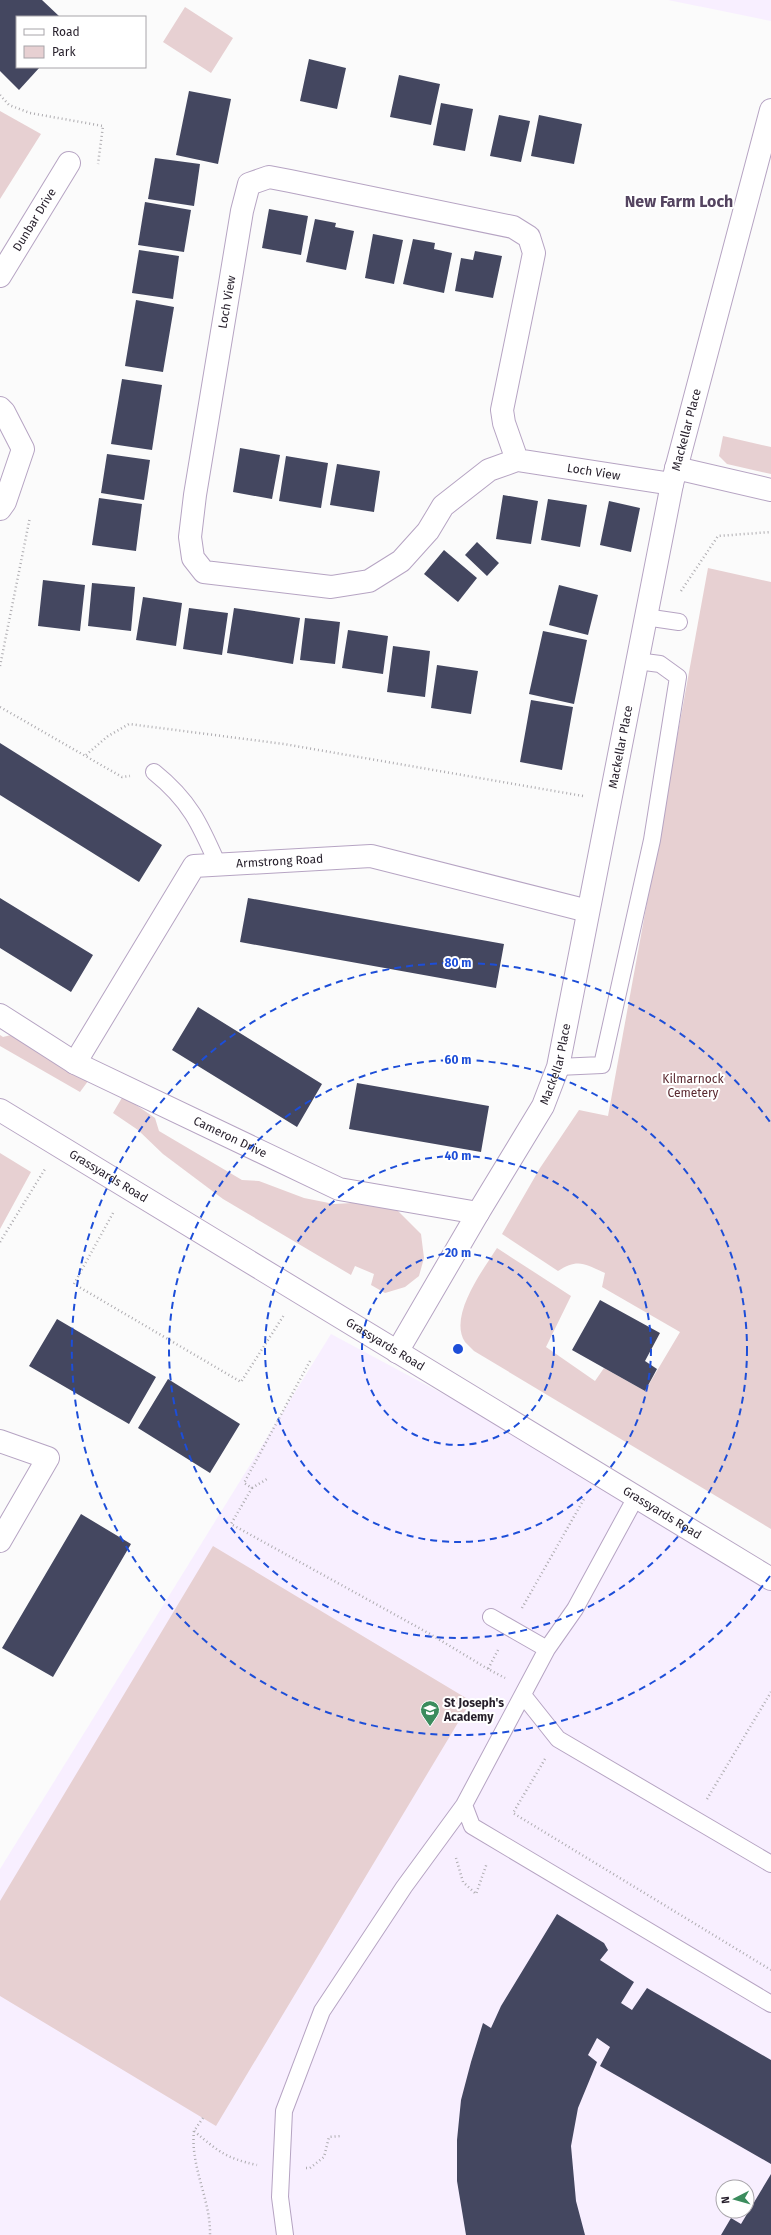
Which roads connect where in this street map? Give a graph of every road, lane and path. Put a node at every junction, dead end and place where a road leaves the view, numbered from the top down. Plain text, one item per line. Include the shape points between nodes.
1 (0, 95) edge
2 (771, 110) edge
3 (69, 163) joint
4 (0, 276) edge
5 (0, 408) edge
6 (517, 460) junction
7 (674, 476) junction
8 (771, 490) edge
9 (0, 509) edge
10 (31, 511) dead end
11 (771, 532) edge
12 (663, 620) junction
13 (637, 661) junction
14 (0, 666) edge
15 (0, 707) edge
16 (86, 755) junction
17 (154, 772) joint
18 (609, 802) junction
19 (218, 865) junction
20 (588, 911) junction
21 (0, 1015) edge
22 (75, 1063) junction
23 (558, 1067) junction
24 (0, 1110) edge
25 (59, 1146) junction
26 (127, 1188) junction
27 (478, 1213) junction
28 (0, 1242) edge
29 (299, 1292) junction
30 (397, 1352) junction
31 (310, 1361) dead end
32 (0, 1441) edge
33 (598, 1474) junction
34 (267, 1479) dead end
35 (252, 1488) junction
36 (636, 1497) junction
37 (0, 1541) edge
38 (771, 1579) edge
39 (491, 1617) dead end
40 (511, 1628) junction
41 (547, 1649) junction
42 (488, 1669) junction
43 (525, 1692) junction
44 (771, 1692) edge
45 (558, 1739) junction
46 (707, 1799) dead end
47 (464, 1805) junction
48 (771, 1864) edge
49 (771, 1970) edge
50 (771, 2004) edge
51 (203, 2118) dead end
52 (194, 2131) junction
53 (341, 2136) dead end
54 (281, 2167) junction
55 (210, 2235) edge
56 (286, 2235) edge

1 - 3 path via 9,105 30,113 103,126 98,165
2 - 7 street, Mackellar Place
3 - 4 street, Dunbar Drive
5 - 9 street via 23,449 5,502
6 - 6 street, Loch View via 489,470 443,506 428,531 401,561 369,581 331,586 204,572 193,558 190,537 194,495 242,211 249,184 269,177 513,227 529,236 534,253 502,410 504,424
6 - 7 street, Loch View
7 - 8 street, Loch View
7 - 12 street, Mackellar Place
10 - 14 path
11 - 12 path via 718,536
12 - 13 street, Mackellar Place
13 - 18 street, Mackellar Place
13 - 23 lane via 660,664 678,677 652,840 602,1065
15 - 16 path
16 - 17 path via 122,777
16 - 18 path via 108,736 130,724 284,744
17 - 19 lane via 172,786 197,819
18 - 20 street, Mackellar Place
19 - 20 street, Armstrong Road via 371,856
19 - 22 street, Armstrong Road via 194,866
20 - 23 street, Mackellar Place
21 - 22 street, Cameron Drive
22 - 27 street, Cameron Drive via 339,1189
23 - 27 street, Mackellar Place via 544,1106
24 - 25 street, Grassyards Road
25 - 26 street, Grassyards Road
25 - 28 path
26 - 29 street, Grassyards Road
26 - 29 path via 74,1284 241,1382
27 - 30 street, Mackellar Place
29 - 30 street, Grassyards Road
30 - 33 street, Grassyards Road
31 - 35 path via 244,1483
32 - 37 street via 48,1458
33 - 36 street, Grassyards Road
33 - 40 path
34 - 35 path
35 - 42 path via 231,1524
36 - 38 street, Grassyards Road
36 - 41 lane via 575,1609
39 - 40 lane
40 - 41 lane
40 - 42 path
41 - 43 lane
42 - 43 path
43 - 45 lane
43 - 47 lane
44 - 46 path
45 - 48 lane
45 - 49 path via 513,1813
47 - 50 lane via 472,1826
47 - 54 lane via 404,1887 322,2011 284,2111
51 - 52 path
52 - 54 path via 233,2160
52 - 55 path via 192,2147 210,2221
53 - 54 path via 329,2138 324,2157 310,2168
54 - 56 lane via 280,2197

